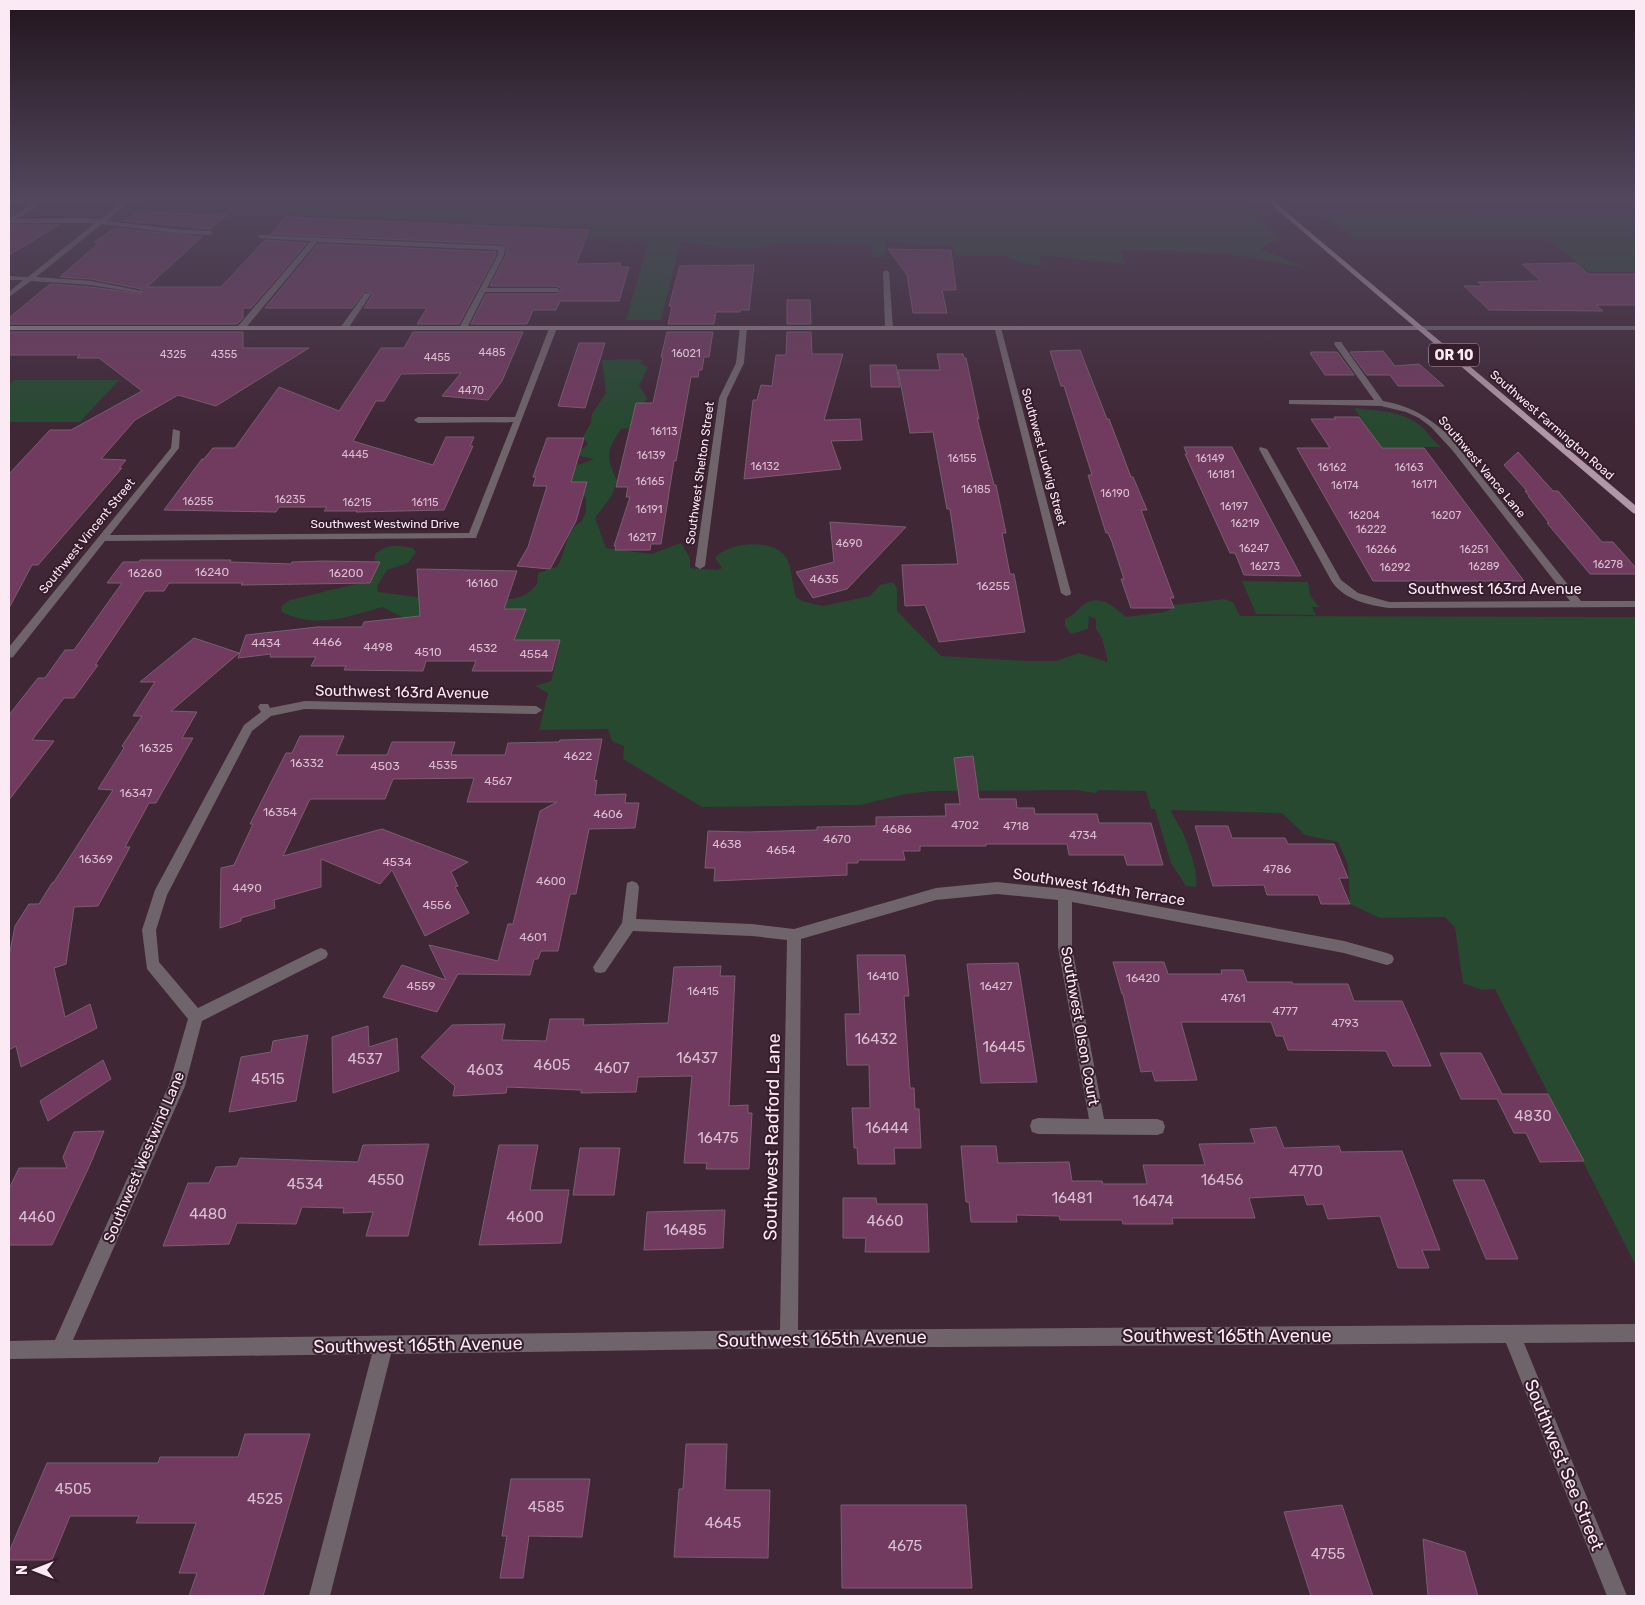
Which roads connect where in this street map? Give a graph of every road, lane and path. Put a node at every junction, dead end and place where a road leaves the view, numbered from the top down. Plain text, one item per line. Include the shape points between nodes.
1 (34, 276) edge
2 (285, 276) edge
3 (490, 276) edge
4 (886, 276) edge
5 (1358, 276) edge
6 (9, 278) edge
7 (31, 278) junction
8 (482, 290) junction
9 (557, 290) dead end
10 (139, 292) dead end
11 (368, 294) dead end
12 (9, 295) edge
13 (9, 328) edge
14 (241, 328) junction
15 (344, 328) junction
16 (463, 328) junction
17 (553, 328) junction
18 (744, 328) junction
19 (889, 328) junction
20 (997, 328) junction
21 (1420, 328) junction
22 (1636, 328) edge
23 (1338, 344) dead end
24 (1292, 402) dead end
25 (1380, 403) junction
26 (518, 419) junction
27 (418, 420) dead end
28 (176, 431) dead end
29 (1263, 449) dead end
30 (1636, 511) edge
31 (103, 538) junction
32 (700, 566) dead end
33 (1066, 593) dead end
34 (1577, 603) junction
35 (1636, 604) edge
36 (9, 654) edge
37 (536, 710) dead end
38 (632, 887) dead end
39 (1065, 895) junction
40 (629, 925) junction
41 (794, 935) junction
42 (321, 954) dead end
43 (1387, 959) dead end
44 (600, 967) dead end
45 (196, 1017) junction
46 (1038, 1126) dead end
47 (1098, 1127) junction
48 (1157, 1127) dead end
49 (1511, 1333) junction
50 (1636, 1333) edge
51 (789, 1339) junction
52 (384, 1346) junction
53 (60, 1349) junction
54 (9, 1350) edge
55 (319, 1596) edge
56 (1617, 1596) edge

1 - 7 street
2 - 14 street
3 - 8 street
4 - 19 street
5 - 21 main road, Southwest Farmington Road / OR 10
6 - 7 street
7 - 10 street
7 - 12 street
8 - 9 street
8 - 16 street
11 - 15 street
13 - 14 street
14 - 15 street
15 - 16 street
16 - 17 street
17 - 18 street
17 - 26 street, Southwest Westwind Drive
18 - 19 street
18 - 32 street, Southwest Shelton Street via 740,363 723,398
19 - 20 street
20 - 21 street
20 - 33 street, Southwest Ludwig Street
21 - 22 street
21 - 30 main road, Southwest Farmington Road / OR 10
23 - 25 street
24 - 25 street, Southwest Vance Lane
25 - 34 street, Southwest Vance Lane via 1410,410 1437,428
26 - 27 street
26 - 31 street, Southwest Westwind Drive via 473,536
28 - 31 street, Southwest Vincent Street via 175,448
29 - 34 street, Southwest 163rd Avenue via 1337,582 1356,596 1389,604
31 - 36 street, Southwest Vincent Street
34 - 35 street, Southwest 163rd Avenue
37 - 45 street, Southwest 163rd Avenue via 305,705 266,710 248,728 160,894 149,930 152,964
38 - 40 street
39 - 41 street, Southwest 164th Terrace via 997,888 936,894
39 - 43 street, Southwest 164th Terrace via 1344,947
39 - 47 street, Southwest Olson Court via 1065,947
40 - 41 street, Southwest 164th Terrace
40 - 44 street
41 - 51 street, Southwest Radford Lane
42 - 45 street
45 - 53 street, Southwest Westwind Lane via 177,1086
46 - 47 street, Southwest Olson Court
47 - 48 street, Southwest Olson Court
49 - 50 street, Southwest 165th Avenue
49 - 51 street, Southwest 165th Avenue
49 - 56 street, Southwest See Street
51 - 52 street, Southwest 165th Avenue
52 - 53 street, Southwest 165th Avenue
52 - 55 street
53 - 54 street, Southwest 165th Avenue

